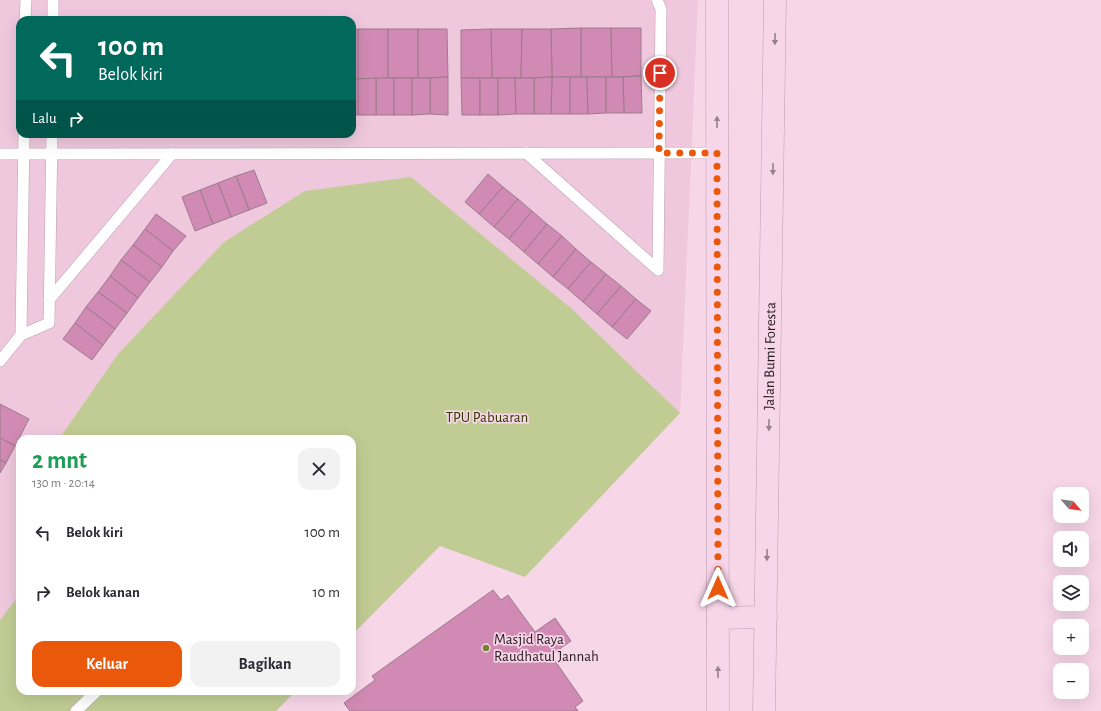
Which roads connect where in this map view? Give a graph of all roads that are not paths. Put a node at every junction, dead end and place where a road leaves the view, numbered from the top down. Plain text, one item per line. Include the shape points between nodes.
1 (26, 0) edge
2 (53, 0) edge
3 (657, 0) edge
4 (717, 0) edge
5 (775, 0) edge
6 (25, 16) edge
7 (53, 16) edge
8 (24, 138) edge
9 (52, 138) edge
10 (526, 153) junction
11 (659, 153) junction
12 (717, 153) junction
13 (0, 154) edge
14 (24, 154) junction
15 (51, 154) junction
16 (172, 154) junction
17 (49, 300) junction
18 (21, 335) junction
19 (0, 361) edge
20 (766, 617) junction
21 (718, 618) junction
22 (93, 695) edge
23 (76, 711) edge
24 (718, 711) edge
25 (764, 711) edge

1 - 6 lane
2 - 7 lane
3 - 11 lane via 661,9
12 -> 4 main road
5 -> 20 main road, Jalan Bumi Foresta
8 - 14 lane
9 - 15 lane
10 - 11 lane
10 - 11 lane via 658,270
10 - 16 lane
11 - 12 lane
12 - 21 main road
13 - 14 lane
14 - 15 lane
14 - 18 lane
15 - 16 lane
15 - 17 lane
16 - 17 lane
17 - 18 lane via 49,323
18 - 19 lane
20 - 21 main road
20 - 25 main road, Jalan Bumi Foresta
24 -> 21 main road
22 - 23 lane

